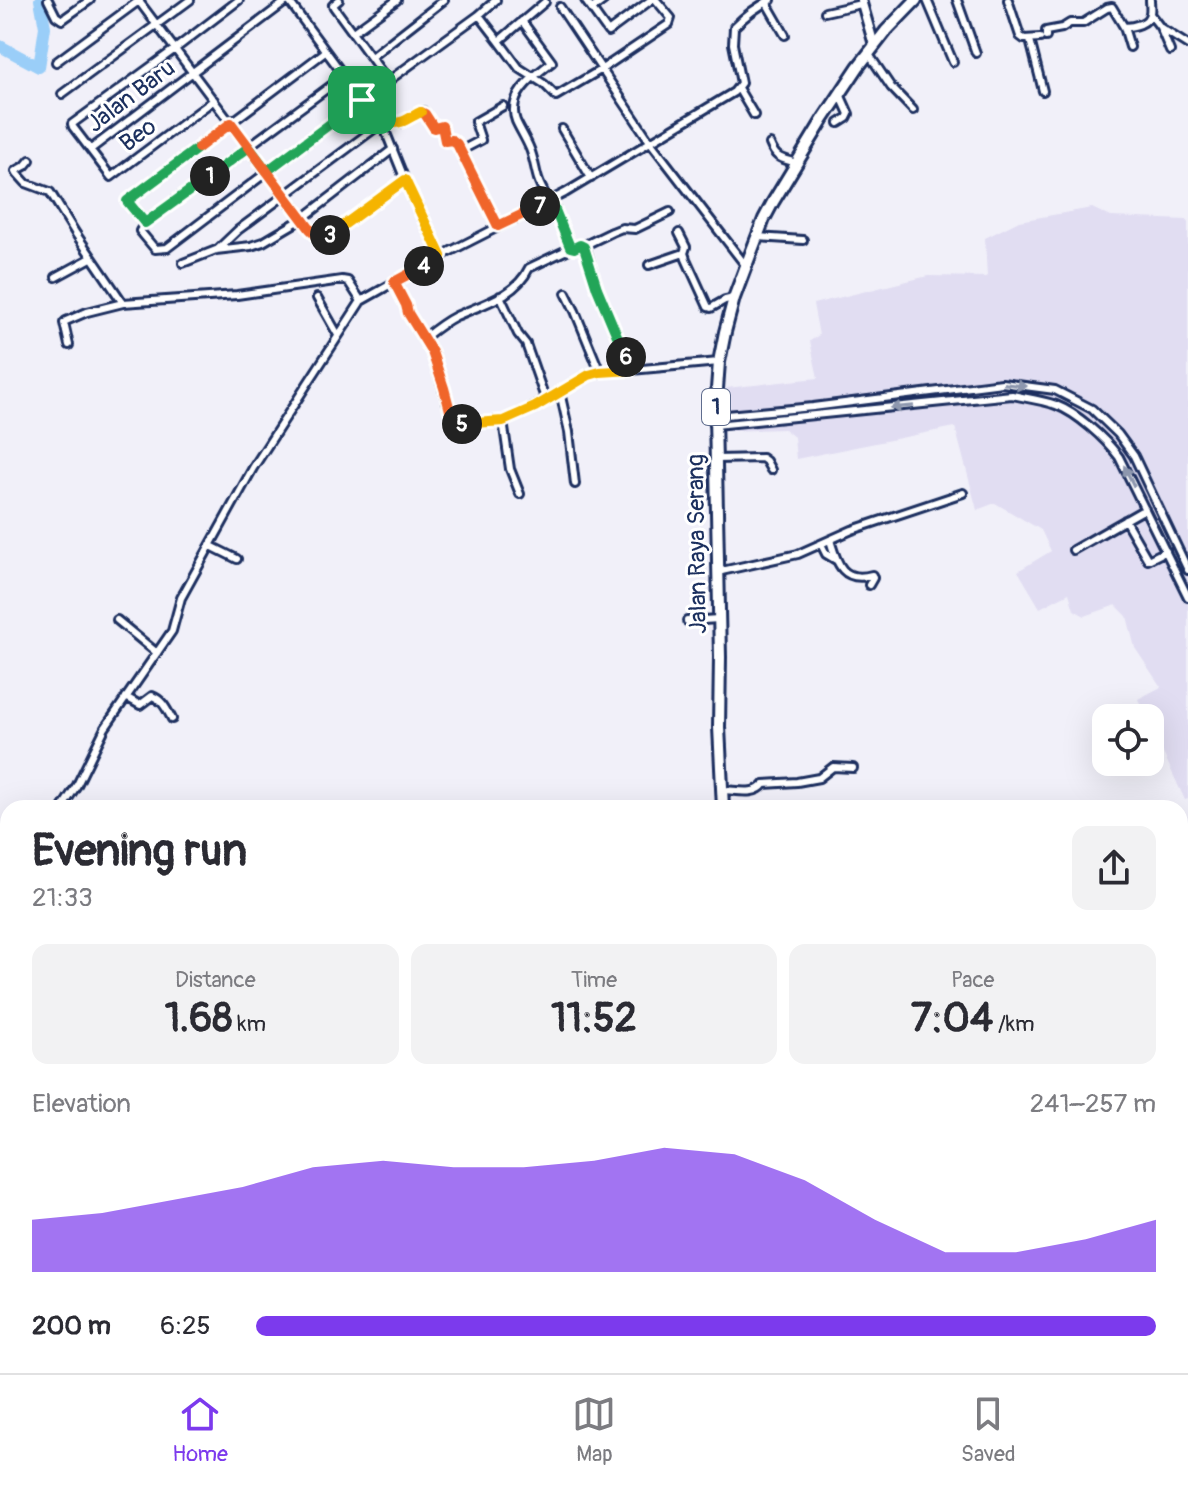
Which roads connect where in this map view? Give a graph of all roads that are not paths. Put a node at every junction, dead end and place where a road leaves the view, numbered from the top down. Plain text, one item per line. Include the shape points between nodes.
1 (48, 0) edge
2 (90, 0) edge
3 (139, 0) edge
4 (190, 0) edge
5 (239, 0) edge
6 (288, 0) edge
7 (339, 0) edge
8 (397, 0) edge
9 (444, 0) edge
10 (496, 0) edge
11 (585, 0) edge
12 (604, 0) edge
13 (654, 0) edge
14 (916, 0) edge
15 (927, 0) edge
16 (957, 0) edge
17 (1008, 0) edge
18 (1150, 0) edge
19 (546, 1) edge
20 (768, 1) edge
21 (861, 2) edge
22 (561, 3) edge
23 (1108, 4) edge
24 (592, 9) junction
25 (825, 12) dead end
26 (1150, 14) junction
27 (479, 15) junction
28 (522, 21) junction
29 (157, 26) junction
30 (1124, 27) junction
31 (1160, 27) junction
32 (353, 32) junction
33 (785, 35) dead end
34 (1030, 40) junction
35 (499, 41) junction
36 (1188, 45) edge
37 (1130, 47) dead end
38 (175, 49) junction
39 (871, 49) junction
40 (1170, 51) dead end
41 (325, 52) junction
42 (976, 53) dead end
43 (371, 57) junction
44 (56, 62) dead end
45 (953, 62) dead end
46 (602, 69) junction
47 (193, 72) junction
48 (344, 76) junction
49 (533, 76) junction
50 (388, 81) junction
51 (738, 88) junction
52 (1043, 91) dead end
53 (62, 94) dead end
54 (840, 94) junction
55 (365, 97) junction
56 (214, 100) junction
57 (503, 106) dead end
58 (913, 110) dead end
59 (754, 115) dead end
60 (231, 123) junction
61 (382, 123) junction
62 (839, 123) dead end
63 (562, 129) dead end
64 (651, 143) junction
65 (770, 144) dead end
66 (249, 147) junction
67 (91, 149) junction
68 (393, 149) junction
69 (460, 151) junction
70 (30, 160) dead end
71 (796, 163) junction
72 (267, 171) junction
73 (591, 178) junction
74 (405, 180) junction
75 (285, 195) junction
76 (550, 200) junction
77 (670, 212) dead end
78 (302, 219) junction
79 (145, 223) junction
80 (498, 226) junction
81 (679, 233) dead end
82 (257, 234) dead end
83 (757, 237) junction
84 (803, 240) dead end
85 (263, 242) junction
86 (583, 246) junction
87 (571, 248) junction
88 (216, 250) junction
89 (684, 253) junction
90 (441, 256) junction
91 (91, 258) junction
92 (183, 263) dead end
93 (649, 265) dead end
94 (746, 266) junction
95 (56, 277) dead end
96 (394, 282) junction
97 (566, 293) dead end
98 (500, 296) junction
99 (317, 298) dead end
100 (734, 298) junction
101 (361, 301) junction
102 (123, 303) junction
103 (338, 335) junction
104 (424, 338) junction
105 (69, 345) dead end
106 (719, 362) junction
107 (631, 370) junction
108 (600, 372) junction
109 (975, 387) junction
110 (560, 392) junction
111 (975, 399) junction
112 (546, 401) junction
113 (715, 420) junction
114 (503, 421) junction
115 (716, 459) junction
116 (771, 470) dead end
117 (575, 484) dead end
118 (963, 493) dead end
119 (520, 494) dead end
120 (1145, 509) junction
121 (1125, 520) junction
122 (830, 540) junction
123 (821, 544) junction
124 (211, 546) junction
125 (1073, 550) dead end
126 (1166, 551) junction
127 (1184, 553) edge
128 (237, 559) dead end
129 (836, 560) junction
130 (1171, 561) junction
131 (1188, 570) edge
132 (717, 572) junction
133 (869, 585) dead end
134 (1188, 597) edge
135 (719, 619) junction
136 (117, 620) dead end
137 (687, 621) dead end
138 (157, 653) junction
139 (126, 697) junction
140 (172, 719) dead end
141 (853, 768) dead end
142 (723, 790) junction
143 (67, 800) edge
144 (723, 800) edge

1 - 2 street via 62,20
3 - 29 street
3 - 44 street
4 - 29 street
5 - 38 street
6 - 41 street
6 - 47 street, Jalan Baru
7 - 32 street via 334,7
8 - 32 street
9 - 43 street
10 - 27 street
11 - 24 street
12 - 24 street
13 - 24 street via 608,32
13 - 46 street via 671,18 669,24
14 - 39 highway, Jalan Raya Serang / 1
15 - 45 street
16 - 42 street
17 - 34 street via 1020,36
18 - 26 street
19 - 22 street via 551,9
19 - 28 street
20 - 33 street
20 - 51 street via 734,27
21 - 25 street
21 - 39 street
22 - 46 street
23 - 30 street
23 - 34 street via 1083,23
26 - 30 street via 1138,25
26 - 31 street
27 - 35 street
27 - 50 street
28 - 35 street
28 - 49 street via 552,62
29 - 38 street
29 - 53 street
30 - 37 street
31 - 36 street
31 - 40 street
32 - 43 street
34 - 52 street
35 - 49 street via 519,68
38 - 47 street
38 - 67 street via 72,124
39 - 54 highway, Jalan Raya Serang / 1
39 - 58 street via 891,87
41 - 48 street
41 - 60 street
43 - 50 street
46 - 49 street via 556,96
46 - 64 street
47 - 56 street
47 - 67 street, Jalan Baru
48 - 55 street
48 - 66 street
49 - 76 street via 513,109
50 - 55 street
51 - 59 street
51 - 64 street
54 - 62 street via 849,114
54 - 71 highway, Jalan Raya Serang / 1
55 - 61 street
55 - 69 street via 394,124 423,111 434,128 442,126 445,141 452,140
55 - 72 street
56 - 60 street
56 - 67 street, Beo via 113,177
57 - 69 street via 475,122 481,140
60 - 66 street
60 - 79 street via 127,201
61 - 68 street
61 - 75 street
63 - 73 street
64 - 73 street
64 - 94 street
65 - 71 street via 778,157
66 - 72 street
66 - 79 street
68 - 74 street
68 - 78 street
69 - 80 street
70 - 91 street via 17,173 26,183 50,192
71 - 83 highway, Jalan Raya Serang / 1
72 - 75 street
72 - 79 street via 164,249 155,249 140,231
73 - 76 street
74 - 78 street via 325,238
74 - 90 street
75 - 78 street
75 - 88 street
76 - 80 street
76 - 87 street
77 - 86 street
78 - 85 street
80 - 90 street
81 - 89 street
82 - 85 street
83 - 84 street
83 - 94 highway, Jalan Raya Serang / 1
85 - 88 street
86 - 87 street
86 - 107 street
87 - 98 street via 529,268 522,282
88 - 92 street
89 - 93 street
89 - 100 street via 708,307
90 - 96 street
91 - 95 street
91 - 102 street
94 - 100 highway, Jalan Raya Serang / 1
96 - 101 street
96 - 104 street
97 - 108 street
98 - 104 street via 448,320
98 - 112 street via 526,344
99 - 103 street
100 - 106 highway, Jalan Raya Serang / 1
101 - 102 street via 342,280
101 - 103 street
102 - 105 street via 66,321
103 - 124 street via 253,468
104 - 114 street via 454,424
106 - 107 street
106 - 113 highway, Jalan Raya Serang / 1
107 - 108 street
108 - 110 street
109 - 111 street
109 - 113 street
109 -> 127 street via 1002,383 1055,390 1092,409 1134,456
110 - 112 street
110 - 117 street
111 -> 113 street
120 -> 111 street via 1109,444 1058,405 1012,395
112 - 114 street
113 - 115 highway, Jalan Raya Serang / 1
114 - 119 street via 510,469
115 - 116 street via 762,458
115 - 132 highway, Jalan Raya Serang / 1
118 - 122 street
120 - 121 street
120 - 126 street
121 - 125 street
121 - 126 street via 1148,560
122 - 123 street
122 - 129 street
123 - 129 street
123 - 132 street
124 - 128 street
124 - 138 street
126 - 130 street
127 - 130 street
127 - 131 street
129 - 133 street via 850,576 874,576
130 - 134 street
132 - 135 highway, Jalan Raya Serang / 1
135 - 137 street
135 - 142 highway, Jalan Raya Serang / 1
136 - 138 street
138 - 139 street
139 - 140 street via 140,705 157,698
139 - 143 street
141 - 142 street via 833,767 819,778 764,784 755,792
142 - 144 highway, Jalan Raya Serang / 1

